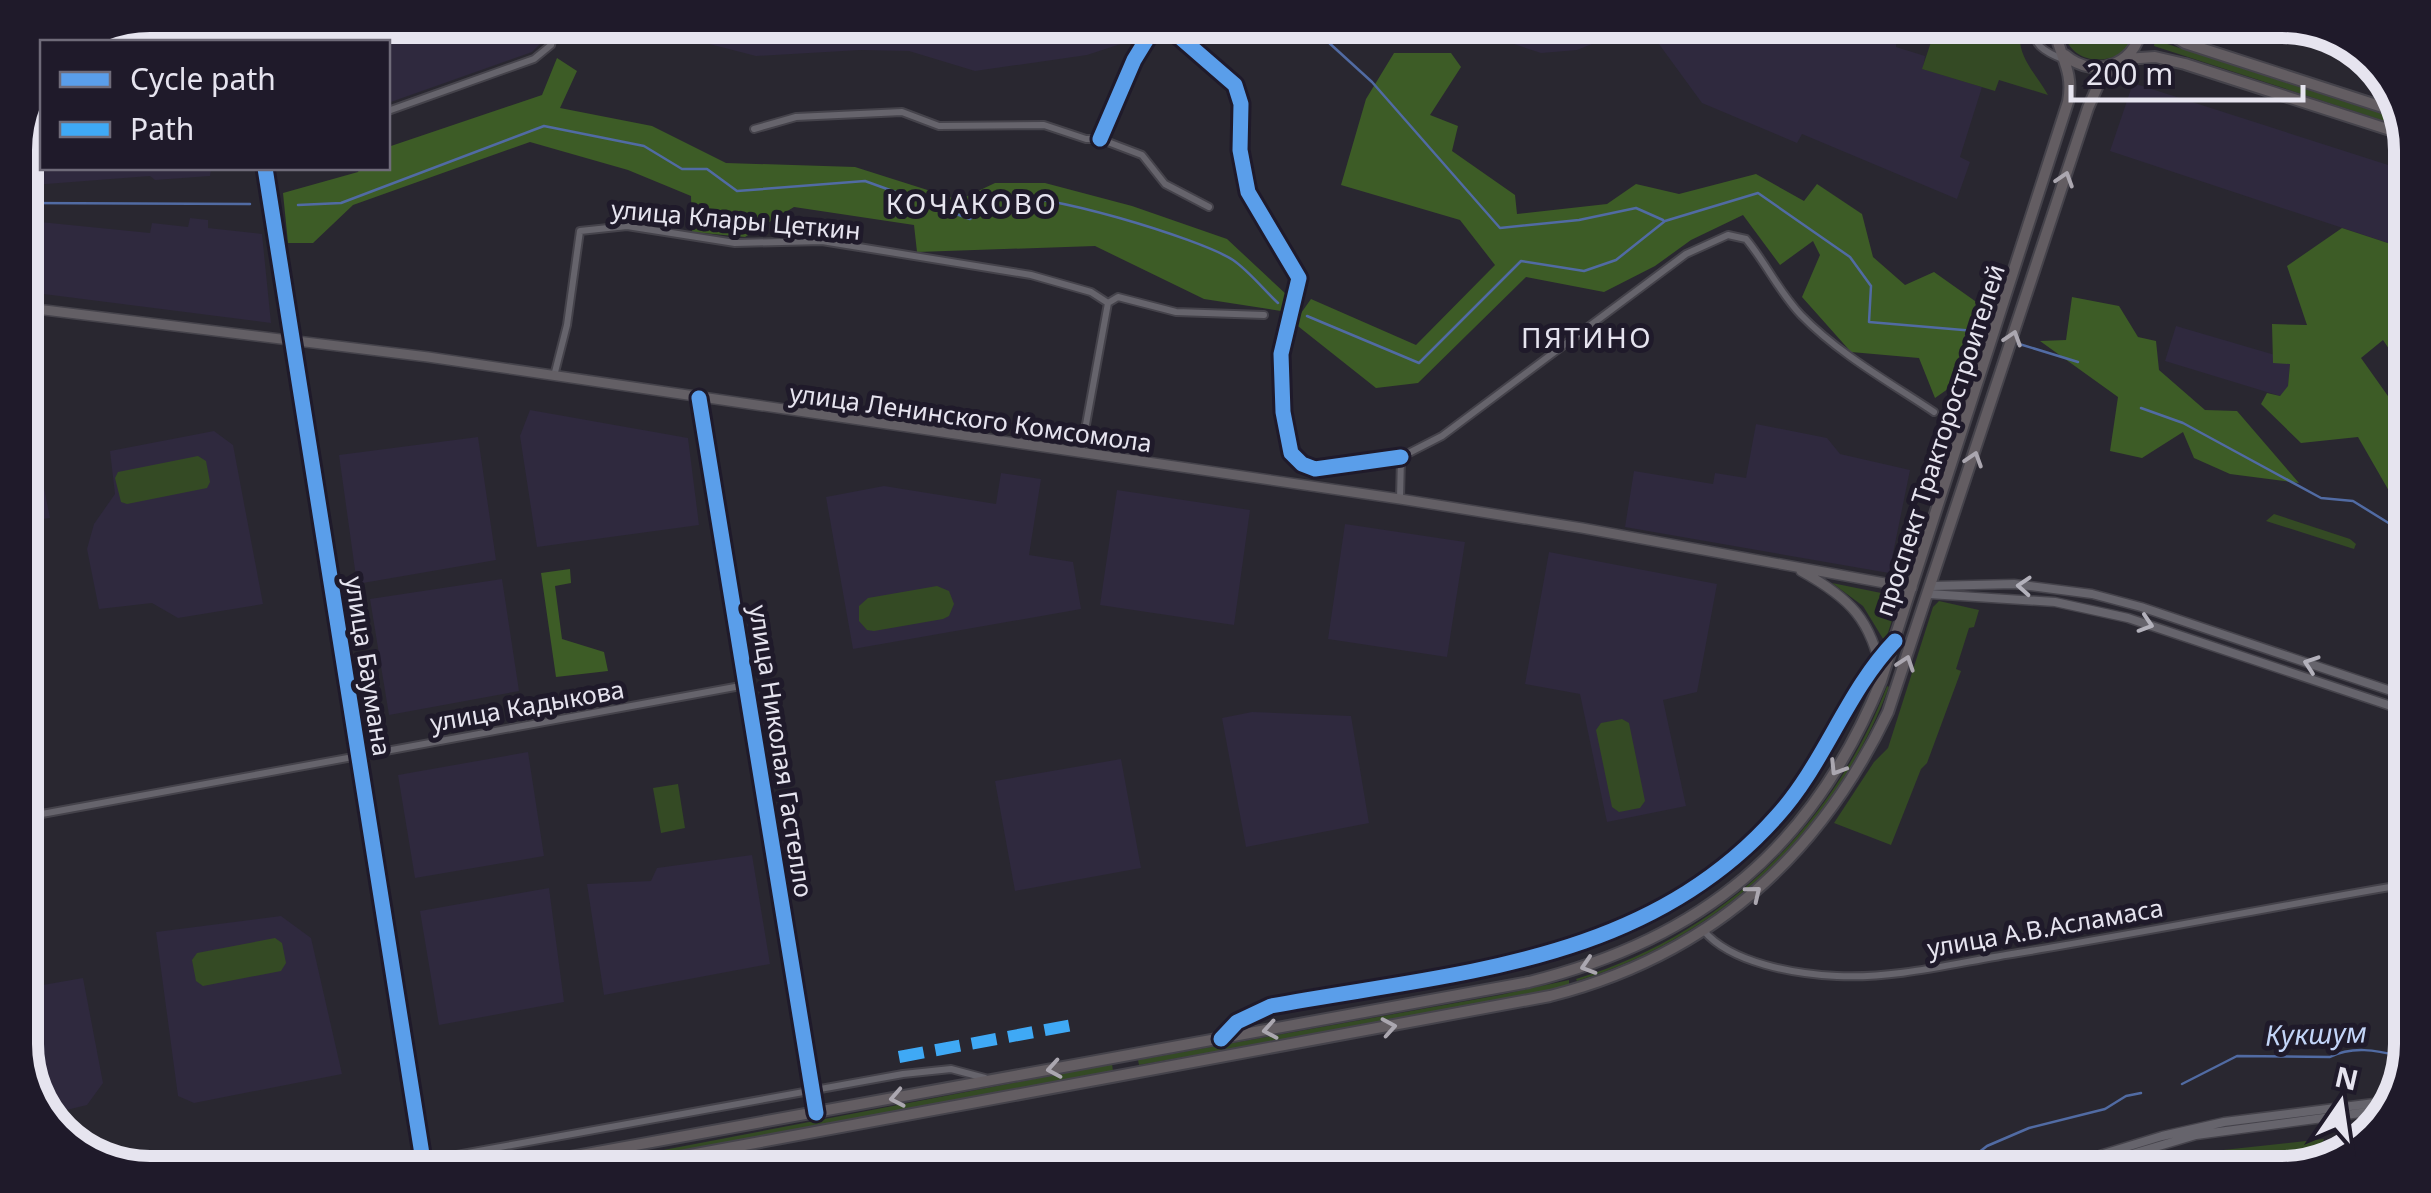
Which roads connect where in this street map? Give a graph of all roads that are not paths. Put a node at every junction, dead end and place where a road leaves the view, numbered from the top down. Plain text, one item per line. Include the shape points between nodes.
1 (553, 38) edge
2 (1148, 38) edge
3 (1181, 38) edge
4 (2034, 38) edge
5 (2061, 38) edge
6 (2139, 38) edge
7 (2176, 38) edge
8 (2068, 58) junction
9 (2120, 62) junction
10 (2386, 108) edge
11 (390, 111) edge
12 (754, 130) dead end
13 (2391, 130) edge
14 (1100, 139) junction
15 (265, 170) edge
16 (1208, 207) dead end
17 (1091, 292) junction
18 (1118, 297) junction
19 (1108, 303) junction
20 (38, 310) edge
21 (1264, 315) dead end
22 (291, 339) junction
23 (554, 376) junction
24 (699, 398) junction
25 (1934, 412) dead end
26 (1081, 452) junction
27 (1401, 458) junction
28 (1400, 499) junction
29 (1794, 568) junction
30 (1912, 588) junction
31 (1930, 590) junction
32 (2116, 600) junction
33 (2113, 614) junction
34 (1895, 640) junction
35 (1878, 658) junction
36 (1882, 677) junction
37 (746, 685) junction
38 (2394, 692) edge
39 (2394, 707) edge
40 (358, 756) junction
41 (38, 815) edge
42 (2394, 885) edge
43 (1704, 931) junction
44 (1221, 1039) junction
45 (1116, 1058) junction
46 (1120, 1077) junction
47 (993, 1080) junction
48 (812, 1091) junction
49 (2376, 1104) edge
50 (2372, 1110) edge
51 (2333, 1112) junction
52 (816, 1113) junction
53 (422, 1156) edge
54 (451, 1156) edge
55 (577, 1156) edge
56 (686, 1156) edge
57 (2100, 1156) edge
58 (2125, 1156) edge

1 - 11 street via 534,60
2 - 14 street
3 - 27 street via 1235,84 1248,192 1299,278 1281,354 1291,453 1315,468
4 - 8 street via 2042,49
5 - 8 main road, проспект Тракторостроителей
6 - 9 main road, проспект Тракторостроителей
7 - 10 main road
8 - 9 main road via 2094,68
8 - 30 main road, проспект Тракторостроителей via 2068,102
9 - 13 main road via 2169,59
31 -> 9 main road, проспект Тракторостроителей via 2093,94
12 - 14 street via 796,117 902,112 939,126 1044,126
14 - 16 street via 1142,154 1165,184
15 - 22 street, улица Баумана
17 - 18 street
17 - 19 street, улица Клары Цеткин
17 - 23 street, улица Клары Цеткин via 1032,275 822,242 736,243 608,225 580,231
18 - 19 street
18 - 21 street via 1176,312
19 - 26 street
20 - 22 main road, улица Ленинского Комсомола
22 - 23 main road, улица Ленинского Комсомола
22 - 40 street, улица Баумана
23 - 24 main road, улица Ленинского Комсомола
24 - 26 main road, улица Ленинского Комсомола
24 - 37 street, улица Николая Гастелло
25 - 27 street via 1840,350 1792,304 1746,239 1728,235 1686,254 1442,436
26 - 28 main road, улица Ленинского Комсомола
27 - 28 street
28 - 29 main road, улица Ленинского Комсомола
29 - 30 main road, улица Ленинского Комсомола
29 - 35 main road via 1856,610
30 - 31 main road
30 - 34 main road, проспект Тракторостроителей
32 -> 31 street via 2025,585
31 - 33 street via 2045,600
43 -> 31 main road, проспект Тракторостроителей via 1780,870 1853,776 1895,694
32 - 33 street
38 -> 32 street
33 -> 39 street
34 - 35 street
34 - 36 main road, проспект Тракторостроителей
35 - 36 main road
35 - 44 street via 1779,814 1728,864 1668,906 1612,934 1546,954 1252,1012
36 -> 44 main road, проспект Тракторостроителей via 1839,765 1777,848 1714,902 1639,947 1530,982
37 - 40 street, улица Кадыкова
37 - 48 street, улица Николая Гастелло
40 - 41 street, улица Кадыкова
40 - 53 street, улица Баумана
42 - 43 street, улица А.В.Асламаса via 1856,976 1801,972 1733,955
46 -> 43 main road, проспект Тракторостроителей via 1550,996 1615,977
44 - 45 main road, проспект Тракторостроителей
45 - 46 main road
45 -> 47 main road, проспект Тракторостроителей
46 - 56 main road, проспект Тракторостроителей
47 - 48 street via 950,1069
47 -> 52 main road, проспект Тракторостроителей
48 - 52 street, улица Николая Гастелло
48 - 54 street
49 - 51 street
50 - 51 street
51 - 57 street via 2195,1128
51 - 58 street via 2196,1135
52 - 55 main road, проспект Тракторостроителей

